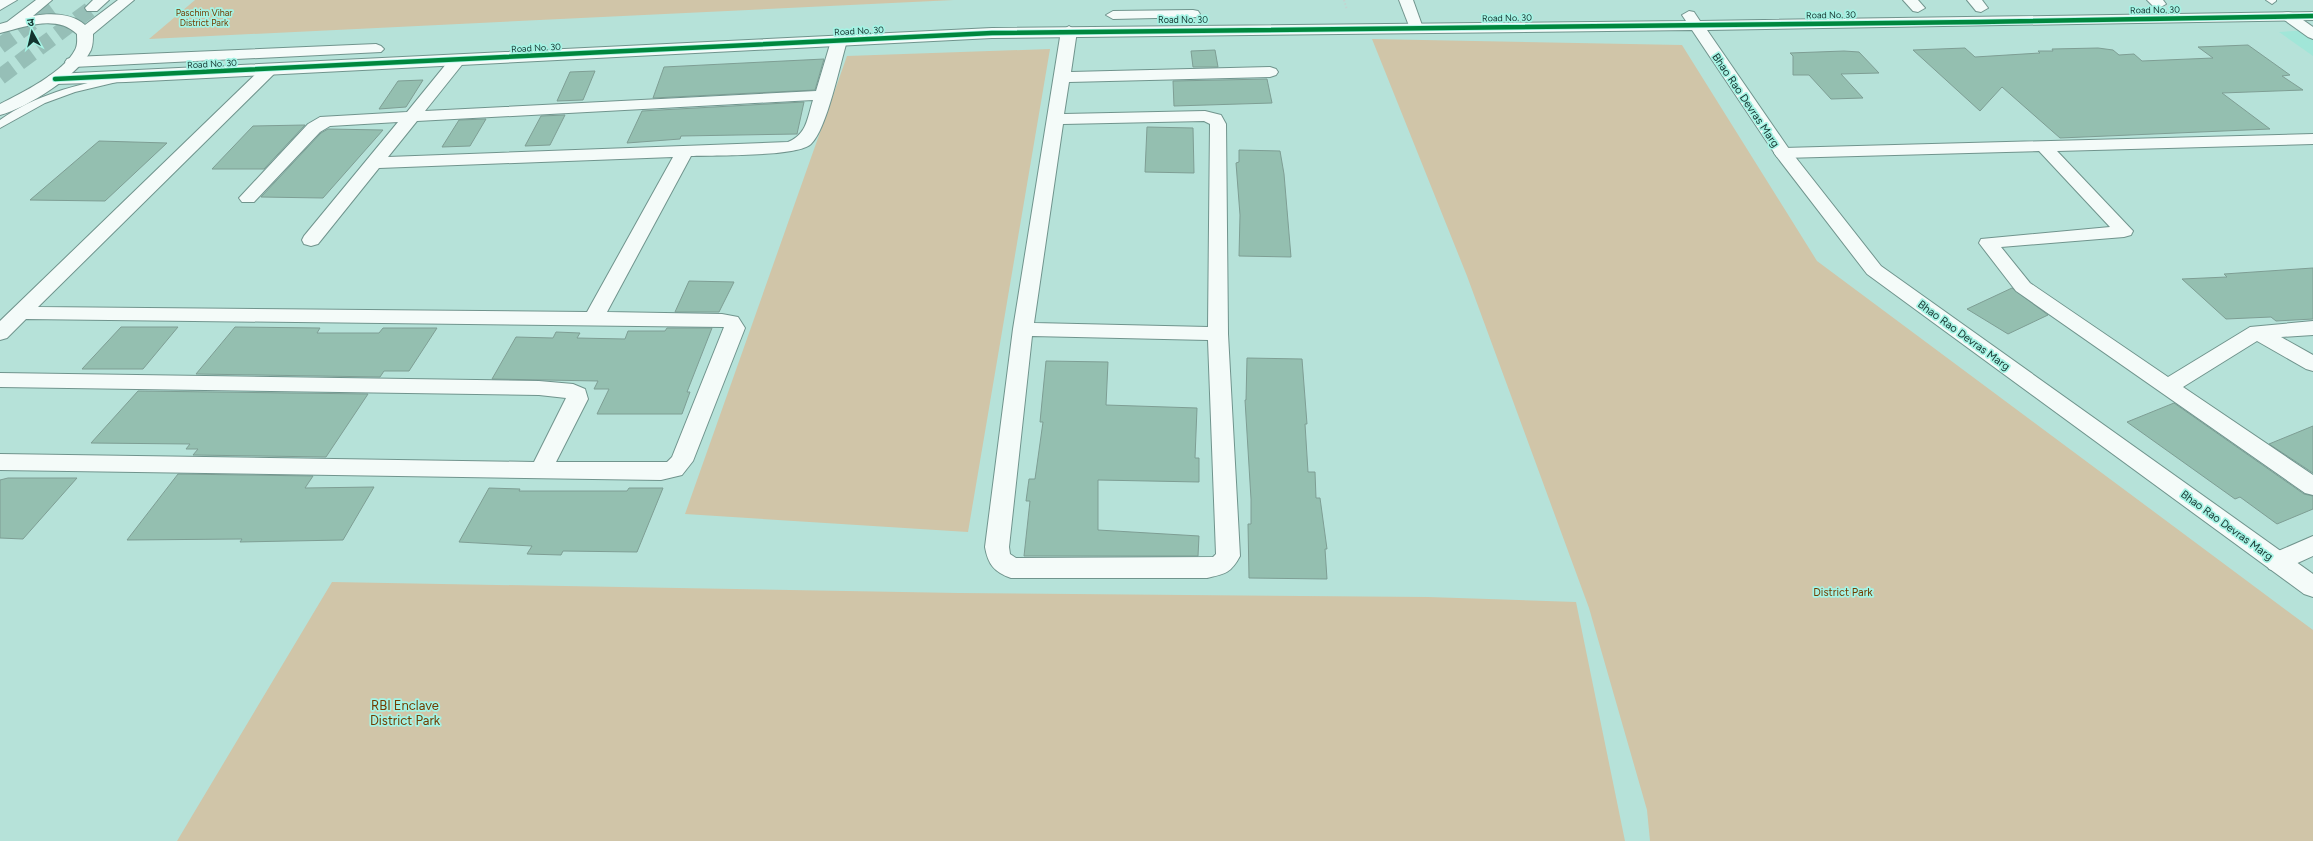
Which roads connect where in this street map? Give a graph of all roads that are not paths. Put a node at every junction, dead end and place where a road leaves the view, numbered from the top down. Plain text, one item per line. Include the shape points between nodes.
1 (10, 0) edge
2 (127, 0) edge
3 (1406, 0) edge
4 (2156, 2) edge
5 (52, 3) edge
6 (1914, 4) edge
7 (1978, 4) edge
8 (2174, 4) dead end
9 (0, 6) edge
10 (1346, 7) edge
11 (1208, 14) dead end
12 (1098, 15) dead end
13 (2288, 16) junction
14 (2313, 16) edge
15 (1691, 18) junction
16 (1414, 21) junction
17 (1072, 24) junction
18 (5, 28) edge
19 (85, 33) junction
20 (2313, 34) edge
21 (839, 41) junction
22 (163, 60) junction
23 (457, 61) junction
24 (73, 62) junction
25 (269, 70) junction
26 (1270, 72) dead end
27 (144, 77) junction
28 (1061, 77) junction
29 (126, 78) junction
30 (55, 79) junction
31 (824, 95) junction
32 (0, 110) edge
33 (412, 116) junction
34 (1055, 120) junction
35 (0, 125) edge
36 (2313, 139) edge
37 (2043, 146) junction
38 (684, 153) junction
39 (1783, 153) junction
40 (373, 163) junction
41 (248, 198) dead end
42 (310, 240) dead end
43 (21, 313) junction
44 (593, 319) junction
45 (2313, 328) edge
46 (1022, 329) junction
47 (2257, 332) junction
48 (0, 333) edge
49 (1218, 334) junction
50 (2313, 364) edge
51 (0, 380) edge
52 (2168, 386) junction
53 (0, 462) edge
54 (541, 470) junction
55 (2313, 487) edge
56 (2313, 545) edge
57 (2278, 562) junction
58 (2313, 587) edge

1 - 9 street
2 - 19 street
3 - 16 street
4 - 7 street, Road No. 30
4 - 8 street, Road No. 30
5 - 18 street
6 - 7 street, Road No. 30
6 - 15 street, Road No. 30
10 - 16 street, Road No. 30
11 - 12 street, Road No. 30
13 - 14 street, Road No. 30
13 - 15 street, Road No. 30
13 - 20 street
15 - 16 street, Road No. 30
15 - 39 street, Bhao Rao Devras Marg
16 - 17 street, Road No. 30
17 - 21 street, Road No. 30
17 - 22 street, Road No. 30
17 - 28 street
18 - 19 street via 26,21 58,20 74,23
19 - 24 street via 84,49
21 - 23 street, Road No. 30
21 - 31 street
22 - 24 street, Road No. 30
22 - 27 street
23 - 25 street, Road No. 30
23 - 33 street
24 - 30 street
25 - 27 street, Road No. 30
25 - 43 street
26 - 28 street
27 - 29 street, Road No. 30
28 - 34 street
29 - 30 street, Road No. 30
29 - 35 lane via 65,90 38,102
30 - 32 street
31 - 33 street
31 - 38 street via 812,131 805,141 791,147
33 - 40 street
33 - 41 street via 320,123
34 - 46 street
34 - 49 street via 1205,116 1215,119 1218,124
36 - 37 street
37 - 39 street
37 - 52 street via 2124,231 1988,243 2023,286
38 - 40 street
38 - 44 street
39 - 57 street, Bhao Rao Devras Marg via 1874,270
40 - 42 street
43 - 44 street
43 - 48 street
44 - 54 street via 722,320 731,322 735,328 682,461 674,469 661,472
45 - 47 street
46 - 49 street
46 - 49 street via 997,547 1000,559 1011,568 1207,568 1221,565 1228,556
47 - 50 street
47 - 52 street
51 - 54 street via 523,388 574,391 577,399
52 - 55 street
53 - 54 street
56 - 57 street
57 - 58 street, Bhao Rao Devras Marg

